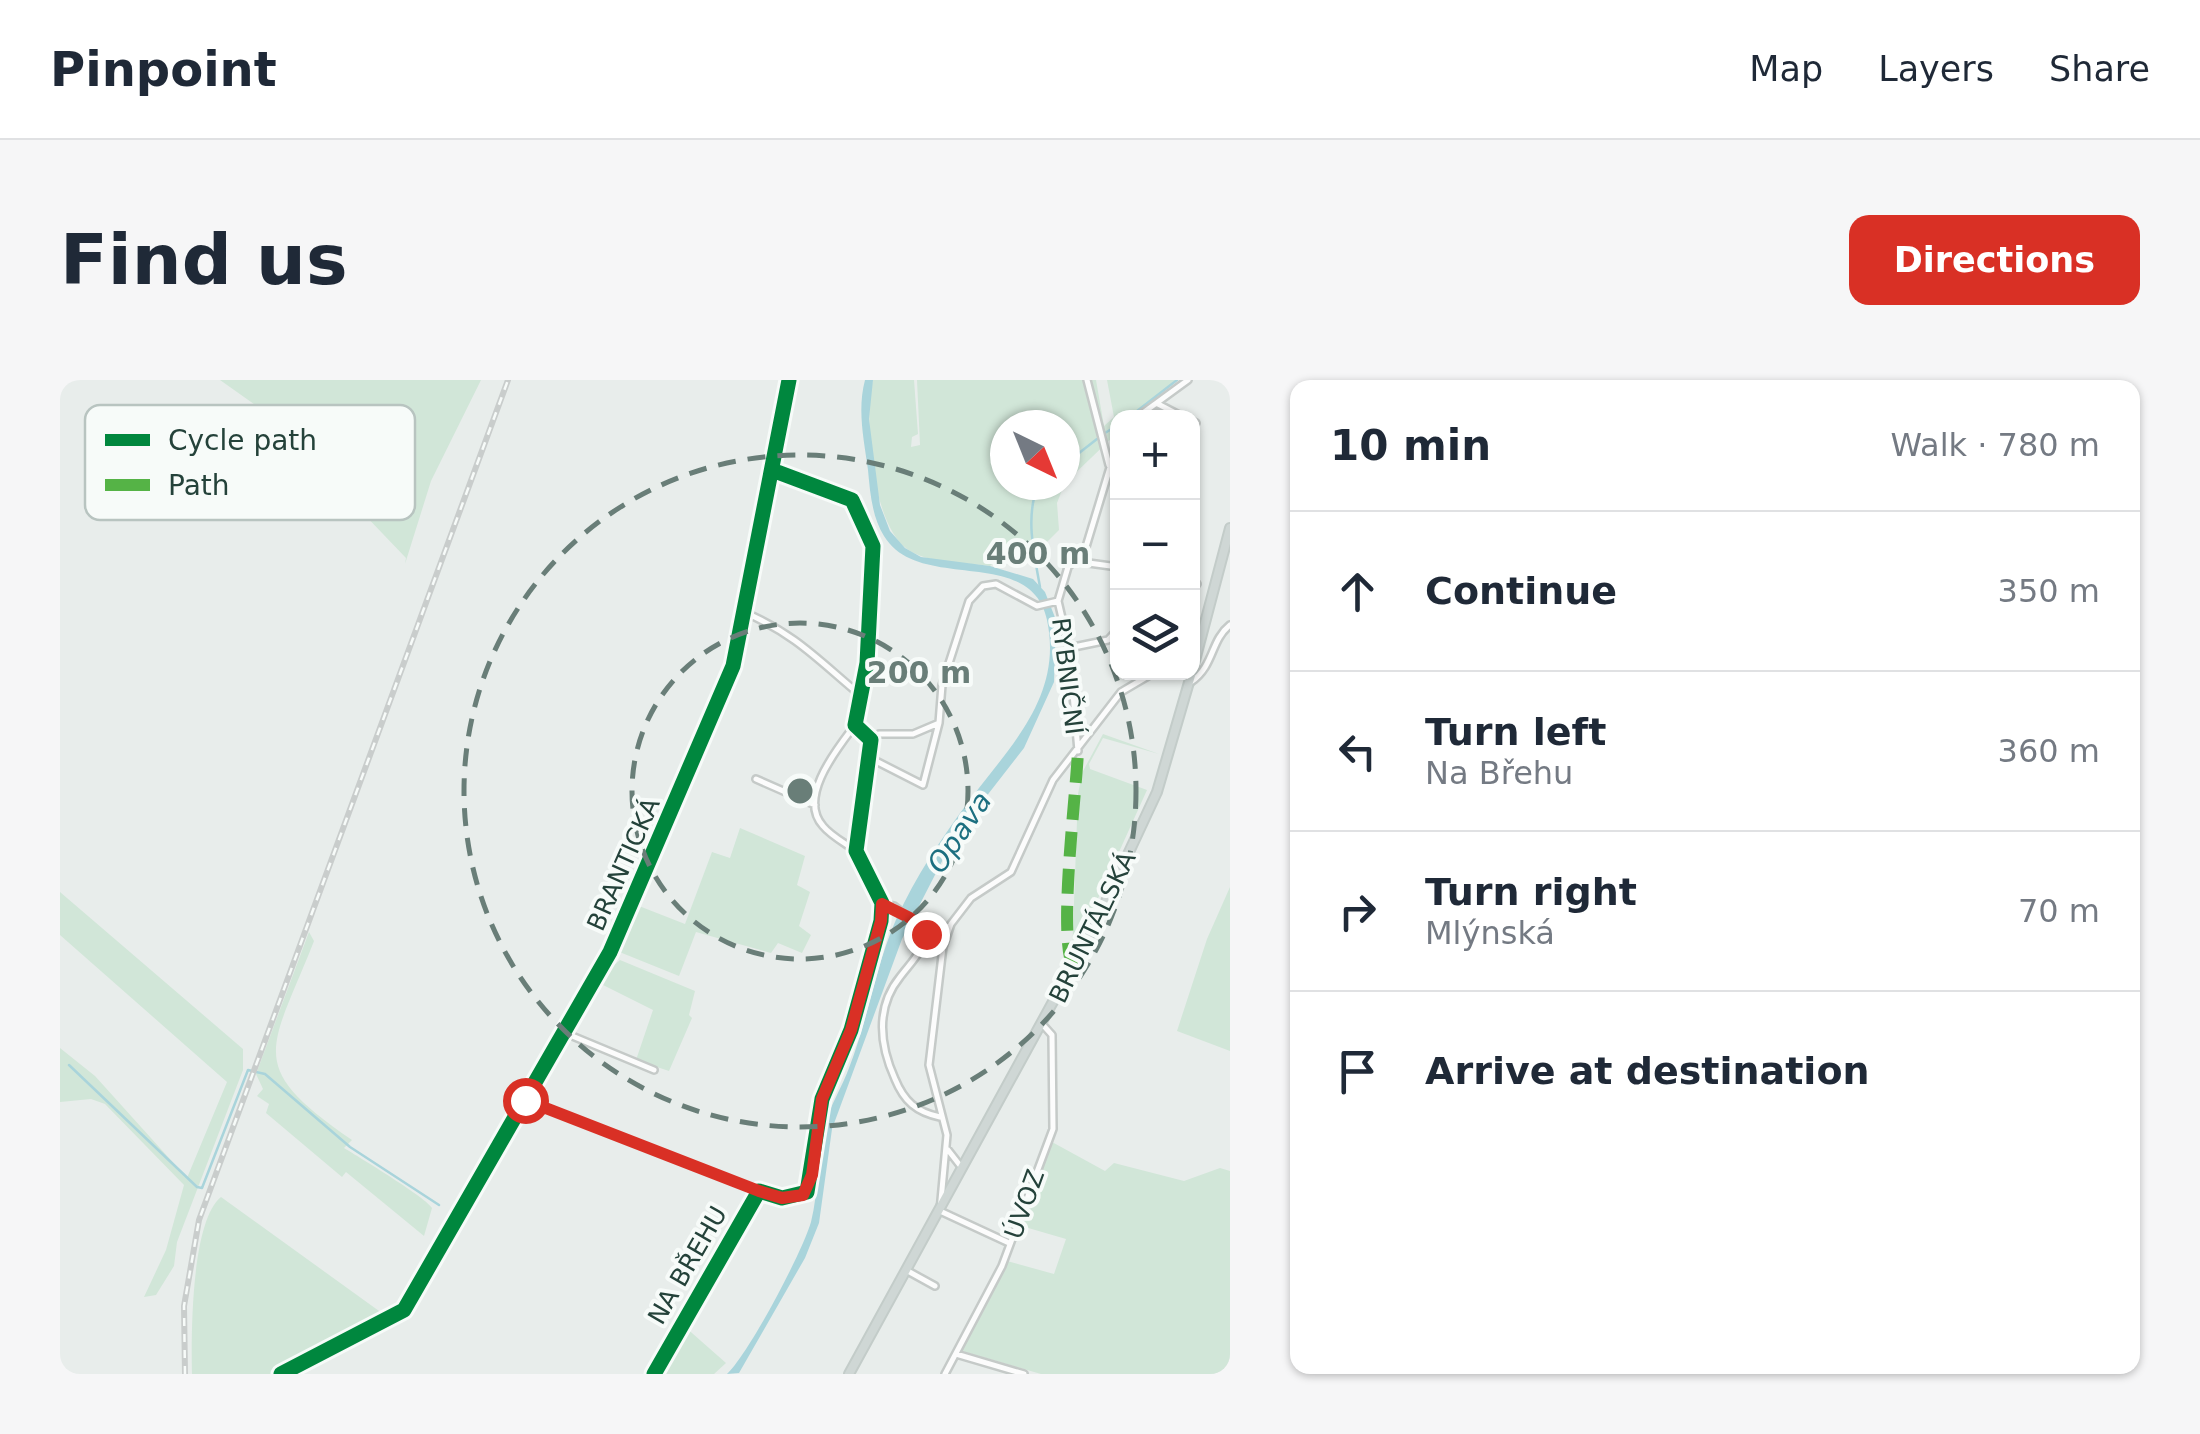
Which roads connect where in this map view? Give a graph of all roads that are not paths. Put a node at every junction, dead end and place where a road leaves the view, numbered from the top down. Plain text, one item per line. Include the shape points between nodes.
1 (789, 380) edge
2 (1087, 380) edge
3 (1188, 380) edge
4 (1158, 404) junction
5 (1149, 410) edge
6 (1170, 410) edge
7 (1110, 468) joint
8 (772, 470) junction
9 (1230, 528) edge
10 (1082, 560) junction
11 (1110, 565) edge
12 (1055, 602) junction
13 (744, 612) junction
14 (1230, 625) edge
15 (1110, 638) edge
16 (1200, 640) edge
17 (1069, 648) junction
18 (1142, 680) edge
19 (1190, 680) edge
20 (1189, 684) junction
21 (860, 694) junction
22 (939, 723) junction
23 (855, 724) junction
24 (871, 740) junction
25 (1078, 751) junction
26 (871, 759) junction
27 (756, 779) dead end
28 (815, 805) junction
29 (856, 851) junction
30 (882, 904) junction
31 (951, 924) junction
32 (926, 934) junction
33 (1043, 1025) junction
34 (565, 1033) junction
35 (654, 1070) dead end
36 (525, 1100) junction
37 (940, 1116) junction
38 (947, 1147) junction
39 (963, 1169) junction
40 (759, 1191) junction
41 (940, 1211) junction
42 (1009, 1242) junction
43 (906, 1270) junction
44 (935, 1286) dead end
45 (956, 1354) junction
46 (281, 1374) edge
47 (654, 1374) edge
48 (849, 1374) edge
49 (945, 1374) edge
50 (1024, 1374) edge

1 - 8 street, BRANTICKÁ
2 - 7 street
3 - 4 street
4 - 5 street
4 - 6 street
7 - 10 street
8 - 13 street, BRANTICKÁ
8 - 21 street via 852,500 873,546 869,649
9 - 16 main road, BRUNTÁLSKÁ
10 - 11 street
10 - 12 street via 1068,567
12 - 17 street, RYBNIČNÍ
12 - 22 street via 1037,606 996,584 975,593 942,685
13 - 21 street via 798,640
13 - 34 street, BRANTICKÁ via 733,666 663,837
14 - 20 street via 1207,671
15 - 17 street
17 - 25 street, RYBNIČNÍ
18 - 25 street via 1122,692
19 - 20 main road, BRUNTÁLSKÁ
20 - 33 main road, BRUNTÁLSKÁ via 1157,792
21 - 23 street
22 - 24 street
22 - 26 street via 923,785
23 - 24 street
23 - 28 street via 824,768
24 - 26 street
25 - 31 street via 1053,780 1011,872 971,898
26 - 29 street
27 - 28 street
28 - 29 street via 820,825
29 - 30 street
30 - 32 street via 918,922
30 - 40 street, NA BŘEHU via 851,1030 822,1099 807,1192 782,1198
31 - 32 street
31 - 37 street, BRUNTÁLSKÁ via 929,1065
32 - 37 street via 895,982 879,1038 903,1098
33 - 39 main road, BRUNTÁLSKÁ
33 - 42 street, ÚVOZ via 1052,1034 1053,1129
34 - 35 street
34 - 36 street, BRANTICKÁ
36 - 40 street
36 - 46 street, BRANTICKÁ via 404,1310
37 - 38 street, BRUNTÁLSKÁ
38 - 39 street, BRUNTÁLSKÁ
38 - 41 street, BRUNTÁLSKÁ
39 - 41 main road, BRUNTÁLSKÁ
40 - 47 street, NA BŘEHU
41 - 42 street
41 - 43 main road, BRUNTÁLSKÁ
42 - 45 street, ÚVOZ
43 - 44 street
43 - 48 main road, BRUNTÁLSKÁ
45 - 49 street, ÚVOZ
45 - 50 street

